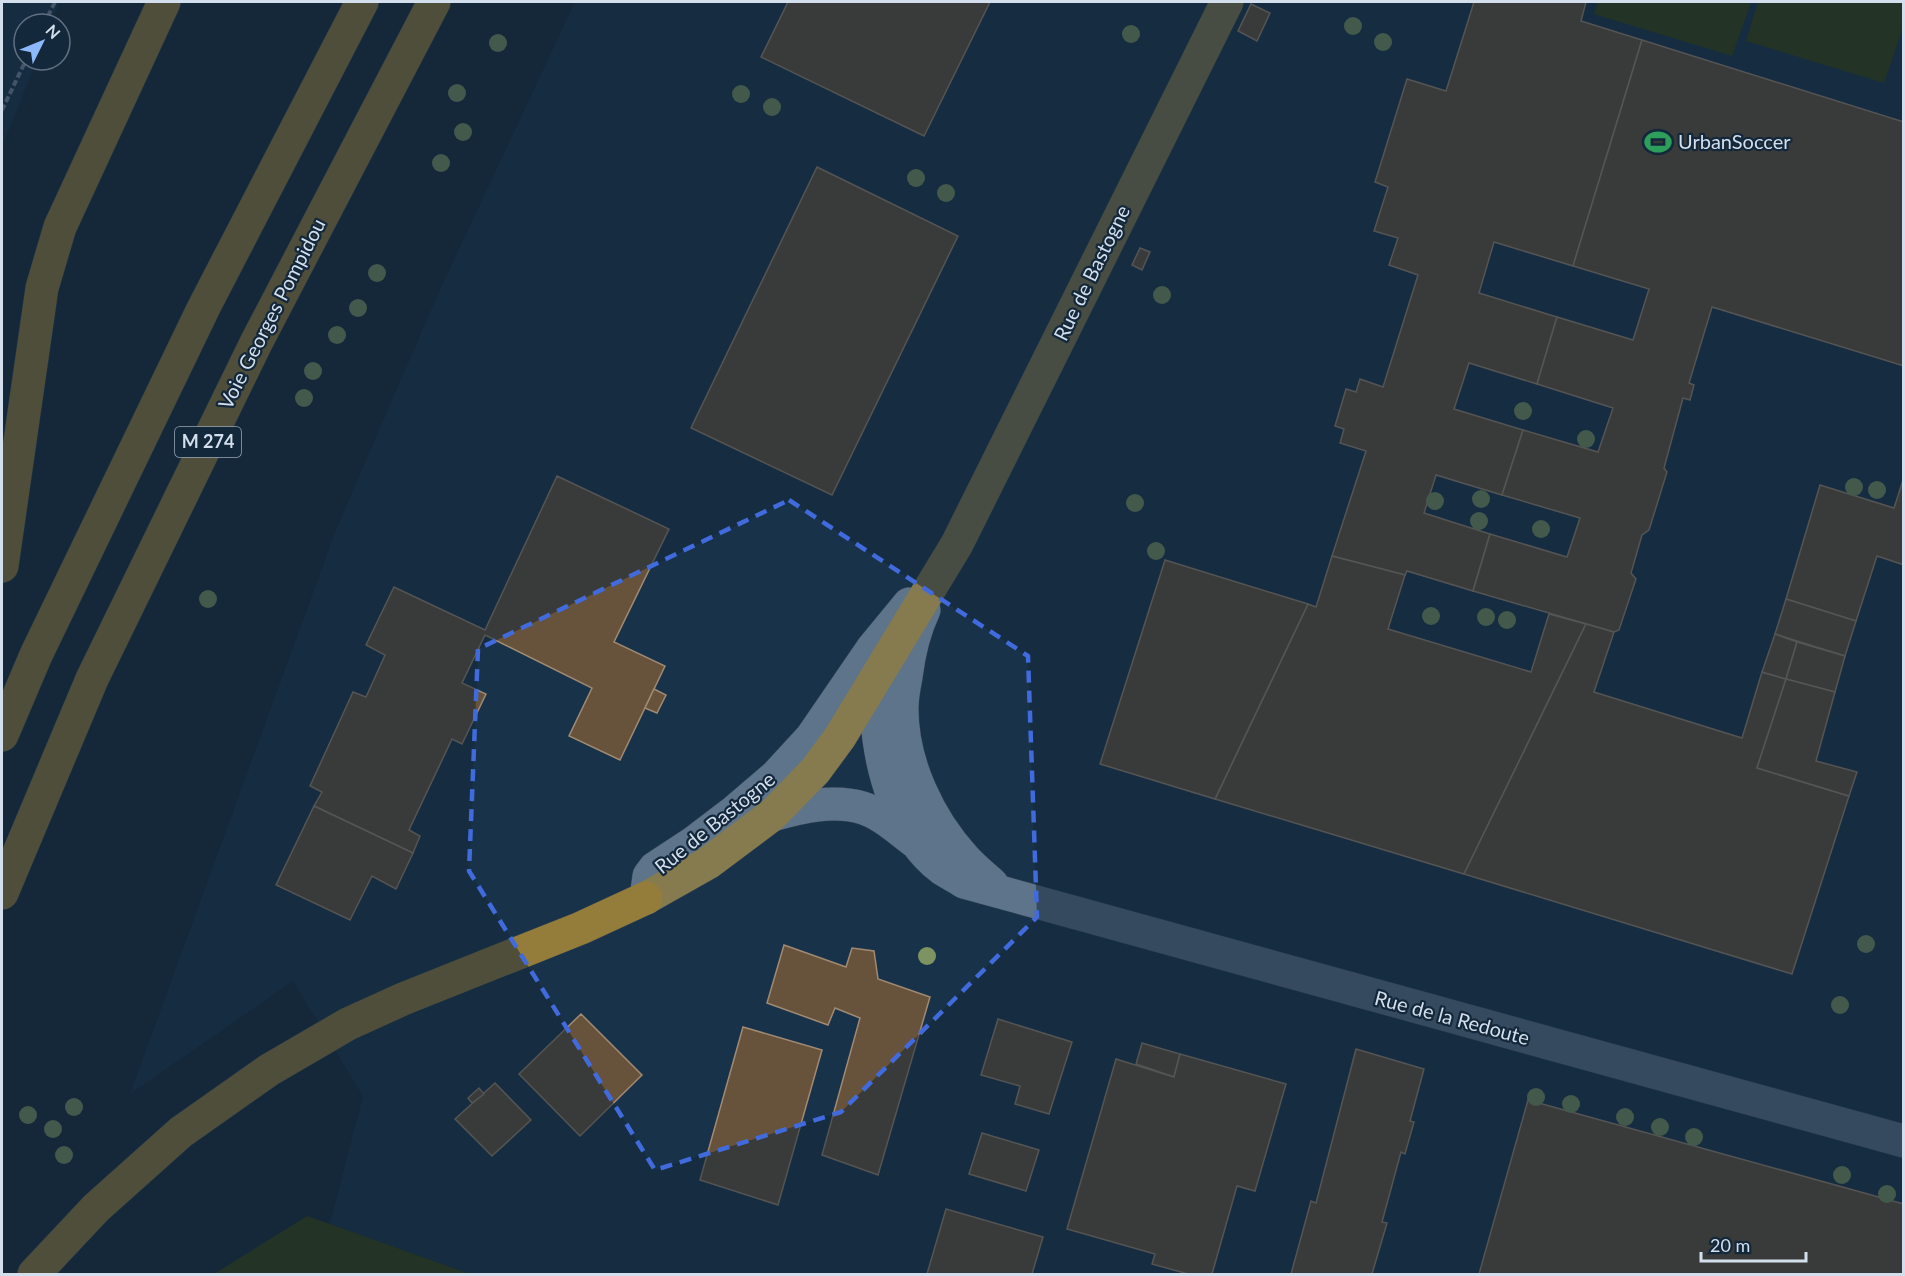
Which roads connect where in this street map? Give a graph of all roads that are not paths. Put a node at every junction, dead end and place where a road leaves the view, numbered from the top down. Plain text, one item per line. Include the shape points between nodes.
1 (164, 2) edge
2 (362, 2) edge
3 (434, 2) edge
4 (1227, 2) edge
5 (957, 544) junction
6 (2, 566) edge
7 (879, 673) junction
8 (2, 735) edge
9 (772, 815) junction
10 (918, 845) junction
11 (2, 893) edge
12 (1002, 893) junction
13 (646, 898) junction
14 (1904, 1141) edge
15 (34, 1275) edge

1 - 6 highway via 60,227 50,257 42,288
2 - 8 highway, M 274 via 204,307 36,655
3 - 11 highway, Voie Georges Pompidou / M 274 via 256,343 92,679
4 - 5 main road, Rue de Bastogne
5 - 7 main road, Rue de Bastogne
5 - 12 street, Rue de la Redoute via 916,628 902,708 906,748 917,783 937,822 965,859
5 - 13 street, Rue de Bastogne via 872,649 811,738 735,812 655,868 649,876
7 - 9 main road, Rue de Bastogne via 815,771
7 - 10 street, Rue de la Redoute via 877,717 886,779
9 - 10 street, Rue de la Redoute via 834,803 864,808
9 - 13 main road, Rue de Bastogne via 708,863
10 - 12 street, Rue de la Redoute via 940,867 964,882
12 - 14 street, Rue de la Redoute
13 - 15 highway via 348,1024 268,1071 181,1132 96,1208

